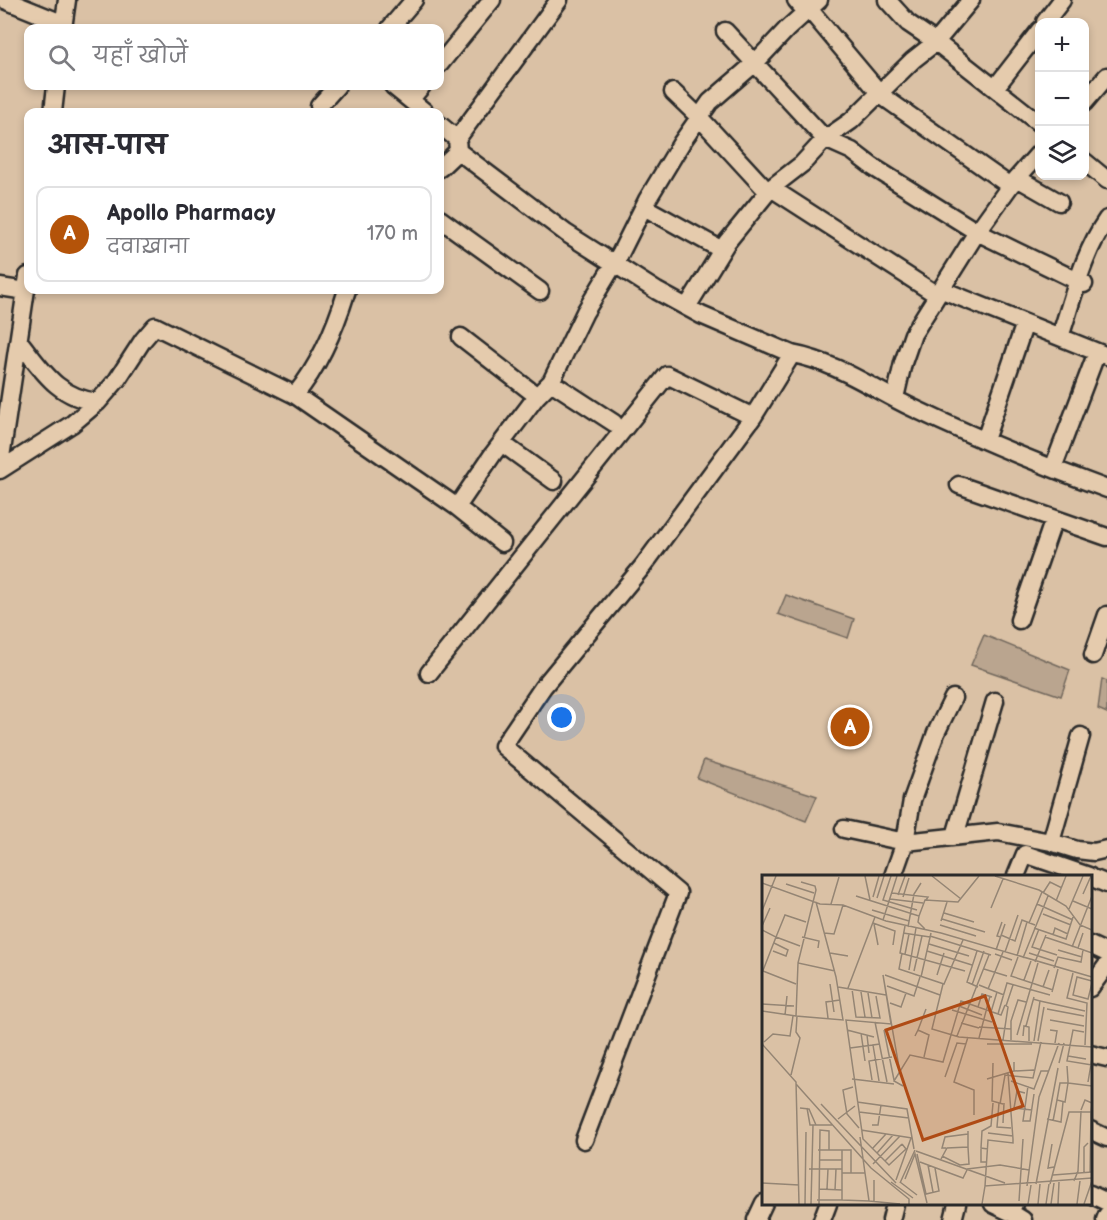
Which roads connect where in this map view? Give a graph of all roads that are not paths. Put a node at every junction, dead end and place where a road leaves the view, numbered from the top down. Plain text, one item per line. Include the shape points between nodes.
1 (5, 0) edge
2 (67, 0) edge
3 (414, 0) edge
4 (492, 0) edge
5 (559, 0) edge
6 (887, 0) edge
7 (970, 0) edge
8 (1062, 0) edge
9 (808, 5) edge
10 (1048, 18) edge
11 (59, 24) edge
12 (64, 24) edge
13 (393, 24) edge
14 (725, 31) dead end
15 (1035, 36) edge
16 (936, 42) junction
17 (444, 59) edge
18 (755, 63) junction
19 (1107, 76) edge
20 (995, 88) junction
21 (55, 90) edge
22 (334, 90) edge
23 (398, 90) edge
24 (419, 90) edge
25 (673, 92) dead end
26 (880, 93) junction
27 (1089, 97) edge
28 (410, 100) junction
29 (53, 108) edge
30 (319, 108) edge
31 (420, 108) edge
32 (700, 118) junction
33 (1035, 120) edge
34 (444, 130) edge
35 (825, 139) junction
36 (457, 145) junction
37 (1035, 158) edge
38 (444, 163) edge
39 (1089, 165) edge
40 (1107, 180) edge
41 (1013, 182) junction
42 (770, 190) junction
43 (1059, 201) dead end
44 (644, 207) junction
45 (1107, 219) edge
46 (444, 222) edge
47 (978, 232) junction
48 (722, 250) junction
49 (614, 265) junction
50 (1081, 283) junction
51 (24, 284) edge
52 (0, 287) edge
53 (540, 291) dead end
54 (939, 292) junction
55 (26, 294) edge
56 (346, 294) edge
57 (687, 307) junction
58 (1025, 323) junction
59 (461, 337) dead end
60 (1060, 338) junction
61 (19, 341) junction
62 (792, 354) junction
63 (1102, 354) edge
64 (550, 382) junction
65 (295, 395) junction
66 (537, 396) junction
67 (894, 398) junction
68 (98, 402) junction
69 (753, 417) junction
70 (614, 423) dead end
71 (985, 440) junction
72 (503, 444) junction
73 (0, 464) edge
74 (1053, 468) junction
75 (0, 470) edge
76 (554, 481) dead end
77 (959, 485) dead end
78 (1107, 489) edge
79 (457, 507) junction
80 (1054, 519) junction
81 (1107, 537) edge
82 (502, 543) dead end
83 (1107, 615) edge
84 (1019, 620) dead end
85 (1093, 655) dead end
86 (429, 673) dead end
87 (953, 698) dead end
88 (995, 701) dead end
89 (1081, 736) dead end
90 (844, 829) dead end
91 (955, 836) junction
92 (1021, 836) junction
93 (905, 842) junction
94 (1059, 844) junction
95 (1107, 849) edge
96 (1025, 854) junction
97 (893, 875) edge
98 (1016, 875) edge
99 (1083, 875) edge
100 (1085, 875) edge
101 (1092, 878) edge
102 (1107, 884) edge
103 (1092, 946) edge
104 (1107, 953) edge
105 (1107, 965) edge
106 (1092, 985) edge
107 (1092, 1054) edge
108 (1107, 1058) edge
109 (1092, 1131) edge
110 (1107, 1138) edge
111 (584, 1140) dead end
112 (1092, 1195) edge
113 (1107, 1203) edge
114 (763, 1205) edge
115 (827, 1205) edge
116 (895, 1205) edge
117 (957, 1205) edge
118 (998, 1205) edge
119 (1016, 1212) edge
120 (1107, 1215) edge
121 (756, 1220) edge
122 (822, 1220) edge
123 (891, 1220) edge
124 (953, 1220) edge
125 (1105, 1220) edge

1 - 11 street
2 - 12 street
3 - 13 street
4 - 17 street
5 - 36 street
6 - 16 street via 908,23
7 - 16 street
8 - 10 street
9 - 18 street
9 - 26 street
14 - 18 street
15 - 20 street
16 - 20 street
16 - 26 street
18 - 32 street via 710,102
18 - 35 street
19 - 27 street
20 - 33 street
21 - 29 street
22 - 30 street
23 - 28 street
24 - 28 street
25 - 32 street
26 - 35 street
26 - 41 street via 922,125
28 - 31 street
32 - 42 street
32 - 44 street
34 - 36 street
35 - 42 street
35 - 47 street via 852,151
36 - 38 street
36 - 49 street via 566,233
37 - 41 street
39 - 40 street
41 - 43 street
41 - 47 street
42 - 48 street
42 - 54 street
44 - 48 street
44 - 49 street
45 - 50 street via 1096,235
46 - 53 street
47 - 50 street
47 - 54 street
48 - 57 street
49 - 57 street
49 - 64 street
50 - 60 street
51 - 52 street
54 - 58 street
54 - 67 street via 913,334
55 - 61 street
56 - 65 street via 328,340
57 - 62 street
58 - 60 street
58 - 71 street
59 - 66 street
60 - 63 street
61 - 68 street via 56,385 70,395
61 - 73 street
62 - 67 street via 847,372
62 - 69 street
63 - 74 street
64 - 66 street
64 - 70 street
65 - 68 street via 155,326
65 - 79 street
66 - 72 street
67 - 71 street
68 - 75 street via 72,424
69 - 86 street via 667,375
69 - 111 street via 643,566 543,687 503,746 678,893
71 - 74 street
72 - 76 street
72 - 79 street
74 - 78 street
77 - 80 street
79 - 82 street
80 - 81 street
80 - 84 street
83 - 85 street
87 - 93 street via 912,800
88 - 91 street
89 - 94 street
90 - 93 street
91 - 92 street via 998,832
91 - 93 street
92 - 94 street
92 - 96 street
93 - 97 street
94 - 95 street via 1094,852
94 - 100 street
96 - 98 street
96 - 99 street
101 - 102 street
103 - 104 street
105 - 106 street
107 - 108 street
109 - 110 street
112 - 113 street
114 - 121 street
115 - 122 street
116 - 123 street
117 - 124 street
118 - 119 street
120 - 125 street

